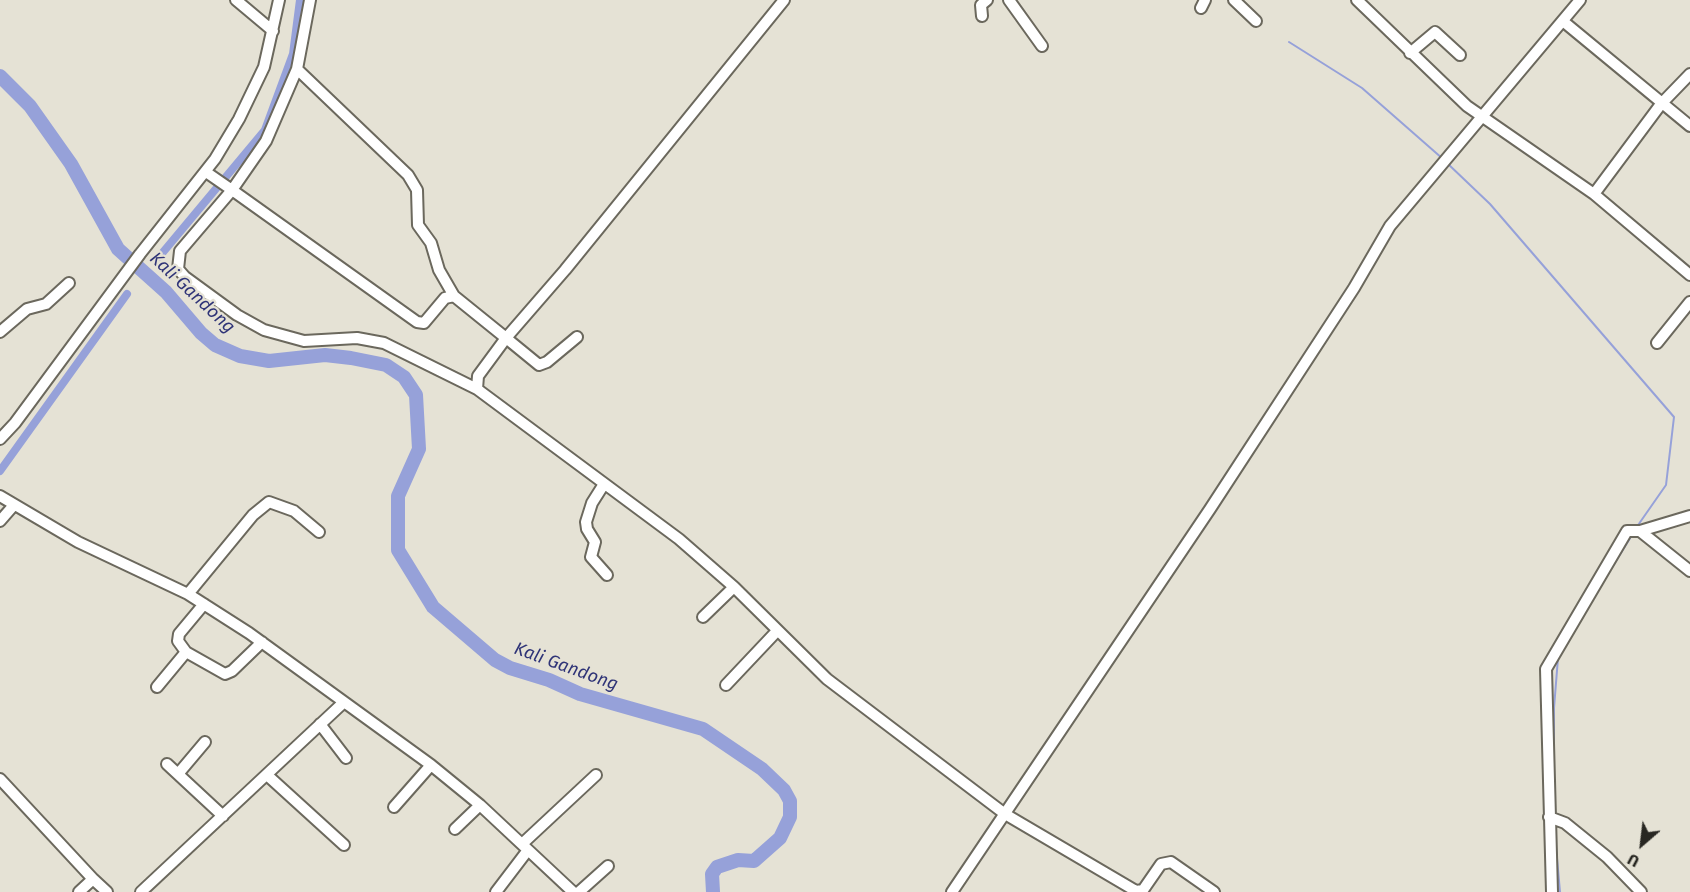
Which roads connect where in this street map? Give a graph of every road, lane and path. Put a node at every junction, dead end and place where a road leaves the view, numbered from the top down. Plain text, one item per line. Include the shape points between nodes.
1 (236, 0) edge
2 (279, 0) edge
3 (310, 0) edge
4 (784, 0) edge
5 (987, 0) edge
6 (1009, 0) edge
7 (1234, 0) edge
8 (1357, 0) edge
9 (1580, 0) edge
10 (982, 16) dead end
11 (1256, 21) dead end
12 (1564, 22) junction
13 (273, 31) junction
14 (1042, 46) dead end
15 (1410, 53) junction
16 (1461, 55) dead end
17 (297, 69) junction
18 (1690, 74) edge
19 (1661, 104) junction
20 (1481, 115) junction
21 (1690, 126) edge
22 (209, 174) junction
23 (229, 188) junction
24 (1594, 194) junction
25 (1690, 275) edge
26 (69, 283) dead end
27 (454, 296) junction
28 (1690, 302) edge
29 (0, 332) edge
30 (577, 337) dead end
31 (506, 338) junction
32 (1657, 343) dead end
33 (477, 389) junction
34 (0, 439) edge
35 (604, 484) junction
36 (0, 496) edge
37 (14, 505) junction
38 (1690, 516) edge
39 (0, 520) edge
40 (1636, 530) junction
41 (319, 532) dead end
42 (1690, 571) edge
43 (607, 575) dead end
44 (734, 587) junction
45 (188, 594) junction
46 (204, 604) junction
47 (703, 617) dead end
48 (777, 631) junction
49 (262, 642) junction
50 (186, 652) junction
51 (726, 685) dead end
52 (157, 687) dead end
53 (343, 703) junction
54 (320, 724) junction
55 (205, 742) dead end
56 (346, 758) dead end
57 (166, 764) dead end
58 (431, 765) junction
59 (178, 774) junction
60 (267, 775) junction
61 (596, 776) dead end
62 (0, 779) edge
63 (480, 805) junction
64 (394, 807) dead end
65 (1005, 814) junction
66 (223, 816) junction
67 (1553, 818) junction
68 (455, 829) dead end
69 (344, 845) dead end
70 (525, 847) junction
71 (608, 866) dead end
72 (93, 879) junction
73 (79, 892) edge
74 (107, 892) edge
75 (141, 892) edge
76 (496, 892) edge
77 (573, 892) edge
78 (579, 892) edge
79 (952, 892) edge
80 (1214, 892) edge
81 (1552, 892) edge
82 (1641, 892) edge

1 - 13 street
2 - 13 street
3 - 17 street
4 - 31 street
5 - 10 street via 981,6
6 - 14 street
7 - 11 street
8 - 15 street
9 - 12 street
12 - 19 street
12 - 20 street
13 - 22 street via 264,67
15 - 16 street via 1435,32
15 - 20 street
17 - 23 street via 266,141
17 - 27 street via 408,175 417,190 418,225 431,243 439,270
18 - 19 street
19 - 21 street
19 - 24 street
20 - 24 street
20 - 65 street via 1390,226 1216,499
22 - 23 street
22 - 34 street via 140,254
23 - 27 street via 417,322 424,323 445,298
23 - 33 street via 180,250 178,269 185,278 237,315 274,334 304,341 357,338 384,343
24 - 25 street
26 - 29 street via 46,304 27,309
27 - 31 street
28 - 32 street
30 - 31 street via 539,365
31 - 33 street via 478,376
33 - 35 street
35 - 43 street via 586,522 595,542 591,557
35 - 44 street via 679,539
36 - 37 street
37 - 39 street
37 - 45 street via 78,542
38 - 40 street
40 - 42 street
40 - 67 street via 1627,531 1546,669
41 - 45 street via 294,511 269,502 253,515
44 - 47 street
44 - 48 street
45 - 46 street
46 - 49 street
46 - 50 street via 179,634 178,641
48 - 51 street
48 - 65 street via 827,680
49 - 50 street via 225,674
49 - 53 street
50 - 52 street
53 - 54 street
53 - 58 street
54 - 56 street
54 - 60 street
55 - 59 street
57 - 59 street
58 - 63 street
58 - 64 street
59 - 66 street
60 - 66 street
60 - 69 street
61 - 70 street
62 - 72 street
63 - 68 street
63 - 70 street
65 - 79 street
65 - 80 street via 1136,891 1143,890 1161,864 1171,862
66 - 75 street
67 - 81 street
67 - 82 street via 1608,857
70 - 76 street
70 - 77 street
71 - 78 street
72 - 73 street
72 - 74 street

